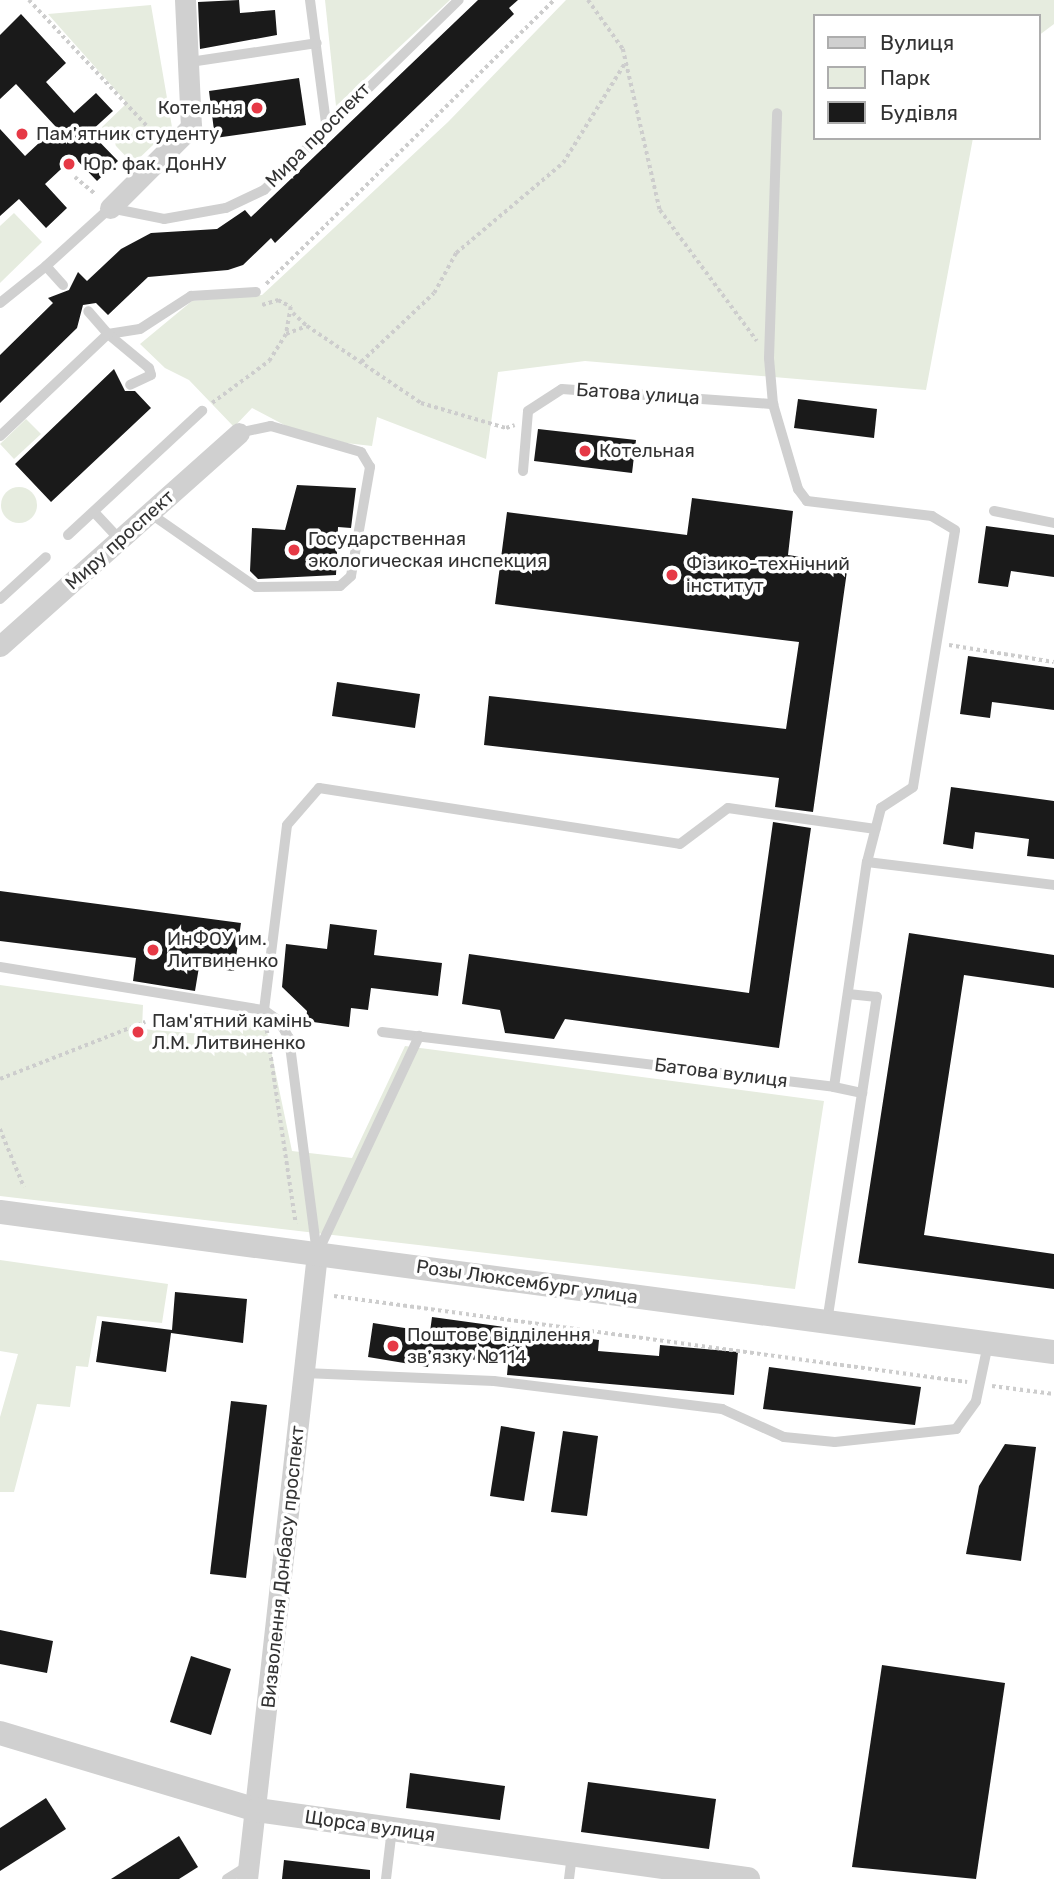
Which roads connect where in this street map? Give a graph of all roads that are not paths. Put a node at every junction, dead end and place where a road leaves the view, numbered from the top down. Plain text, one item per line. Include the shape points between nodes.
1 (185, 0) edge
2 (310, 0) edge
3 (459, 0) edge
4 (317, 43) junction
5 (190, 62) junction
6 (777, 113) dead end
7 (326, 124) junction
8 (110, 208) junction
9 (46, 266) junction
10 (63, 285) dead end
11 (256, 292) road end
12 (0, 303) edge
13 (88, 311) dead end
14 (108, 334) junction
15 (130, 385) dead end
16 (773, 404) junction
17 (202, 411) road end
18 (239, 433) joint
19 (0, 436) edge
20 (523, 471) dead end
21 (994, 511) dead end
22 (94, 512) junction
23 (151, 514) junction
24 (1054, 523) edge
25 (68, 536) dead end
26 (121, 541) junction
27 (46, 557) dead end
28 (0, 599) edge
29 (2, 640) edge
30 (876, 829) junction
31 (867, 862) junction
32 (1054, 885) edge
33 (0, 967) edge
34 (848, 994) junction
35 (264, 1010) junction
36 (382, 1032) dead end
37 (419, 1036) junction
38 (834, 1087) junction
39 (862, 1093) junction
40 (0, 1212) edge
41 (317, 1254) junction
42 (827, 1322) junction
43 (988, 1343) junction
44 (1054, 1352) edge
45 (304, 1373) junction
46 (0, 1733) edge
47 (257, 1810) junction
48 (392, 1829) junction
49 (572, 1854) junction
50 (248, 1872) edge
51 (227, 1879) edge
52 (386, 1879) edge
53 (569, 1879) edge
54 (748, 1879) edge

1 - 5 street
2 - 4 lane
3 - 7 lane, Мира проспект
4 - 5 lane
4 - 7 lane
5 - 8 street via 191,127
6 - 16 lane via 769,358
7 - 8 lane, Мира проспект via 264,190 226,208 164,219
8 - 9 lane
9 - 10 lane
9 - 12 lane
11 - 14 lane via 191,296 139,329
13 - 14 lane
14 - 15 lane via 149,368 151,375
14 - 19 lane
16 - 20 lane, Батова улица via 562,389 540,401 526,422
16 - 30 lane via 807,501 932,516 955,530 913,787 881,808
17 - 22 lane
18 - 23 street, Миру проспект
18 - 23 lane via 271,426 361,452 370,467 351,576 340,586 256,587
21 - 24 lane
22 - 25 lane
22 - 26 lane
23 - 26 street, Миру проспект
26 - 29 street, Миру проспект
27 - 28 lane
30 - 31 lane
30 - 35 lane via 728,808 680,844 319,788 287,825
31 - 32 lane
31 - 34 lane
33 - 35 lane
34 - 38 lane
34 - 39 lane via 877,997
35 - 41 lane via 289,1038
36 - 37 lane, Батова вулиця
37 - 38 lane, Батова вулиця
37 - 41 lane
38 - 39 lane, Батова вулиця
39 - 42 lane
40 - 41 street, Розы Люксембург улица
41 - 42 street, Розы Люксембург улица
41 - 45 street, Визволення Донбасу проспект
42 - 43 street, Розы Люксембург улица
43 - 44 street, Розы Люксембург улица
43 - 45 lane via 968,1419 957,1429 835,1442 784,1437 722,1409 482,1380
45 - 47 street, Визволення Донбасу проспект
46 - 47 street, Щорса вулиця
47 - 48 street, Щорса вулиця
47 - 50 street, Визволення Донбасу проспект
48 - 49 street, Щорса вулиця
48 - 52 lane
49 - 53 lane
49 - 54 street, Щорса вулиця
50 - 51 lane

